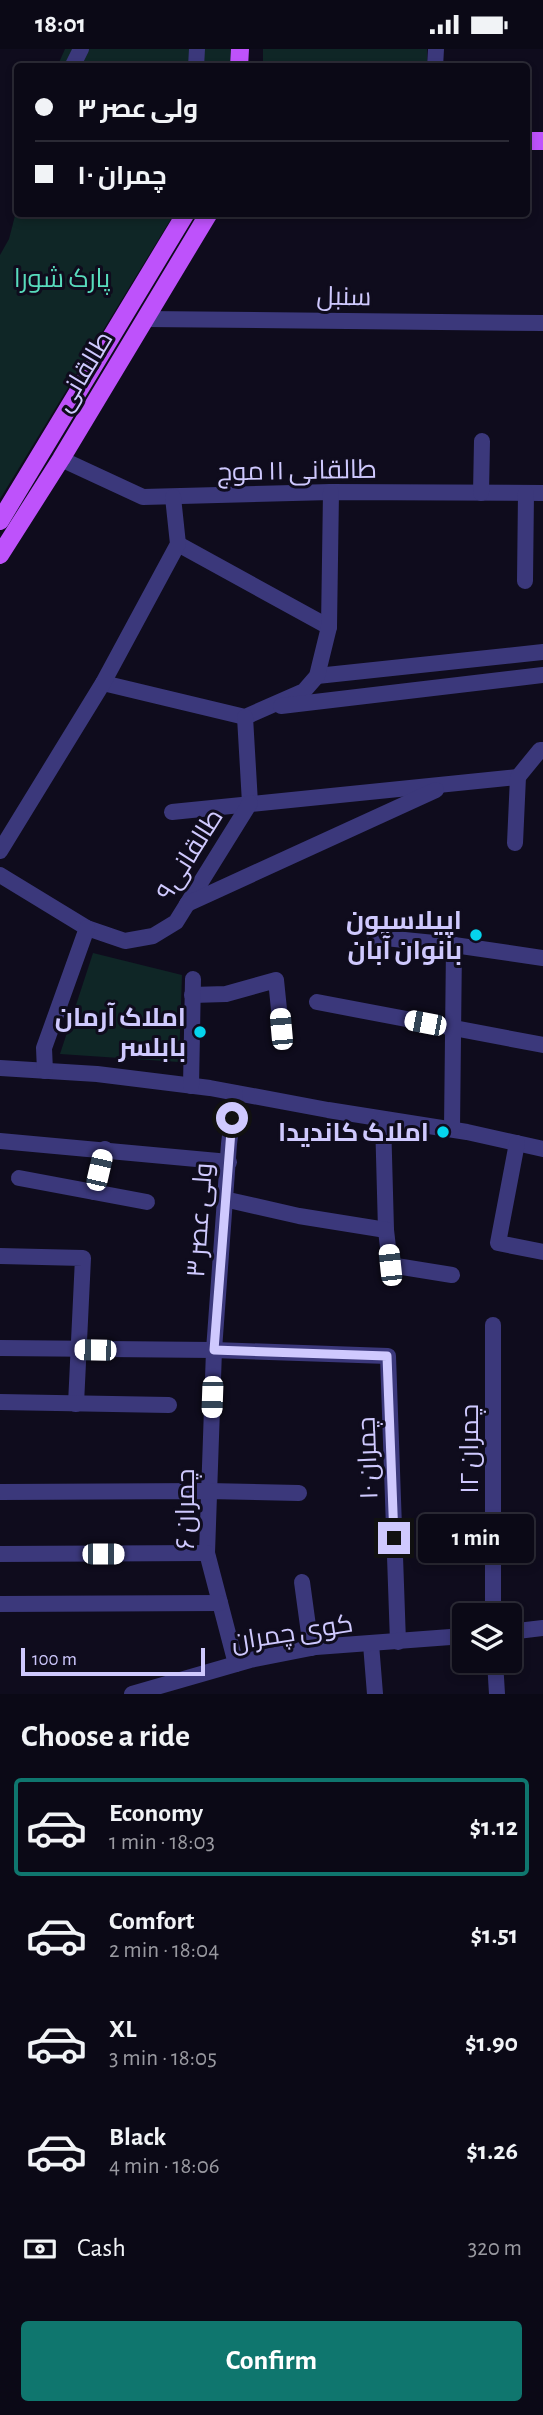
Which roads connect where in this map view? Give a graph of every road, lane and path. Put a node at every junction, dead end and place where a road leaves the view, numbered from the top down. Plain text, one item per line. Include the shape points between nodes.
1 (184, 217) edge
2 (207, 217) edge
3 (145, 319) junction
4 (543, 323) edge
5 (482, 441) dead end
6 (61, 459) junction
7 (331, 492) junction
8 (481, 493) junction
9 (535, 493) edge
10 (16, 495) junction
11 (173, 497) junction
12 (0, 505) edge
13 (0, 521) edge
14 (178, 544) junction
15 (0, 555) edge
16 (525, 581) dead end
17 (329, 627) junction
18 (543, 652) edge
19 (543, 675) edge
20 (317, 676) junction
21 (103, 683) junction
22 (268, 707) junction
23 (244, 717) junction
24 (543, 750) edge
25 (518, 778) junction
26 (447, 784) junction
27 (250, 803) junction
28 (172, 812) dead end
29 (515, 843) dead end
30 (0, 851) edge
31 (0, 875) edge
32 (187, 904) junction
33 (87, 927) junction
34 (375, 937) dead end
35 (454, 945) junction
36 (543, 958) edge
37 (317, 1002) dead end
38 (453, 1028) junction
39 (281, 1029) dead end
40 (543, 1045) edge
41 (0, 1068) edge
42 (45, 1071) junction
43 (191, 1086) junction
44 (235, 1093) junction
45 (383, 1119) junction
46 (452, 1129) junction
47 (0, 1140) edge
48 (517, 1143) junction
49 (104, 1149) junction
50 (543, 1149) edge
51 (229, 1162) junction
52 (19, 1178) dead end
53 (94, 1192) junction
54 (224, 1199) junction
55 (147, 1202) dead end
56 (386, 1230) junction
57 (543, 1252) edge
58 (0, 1255) edge
59 (452, 1275) dead end
60 (493, 1325) dead end
61 (0, 1348) edge
62 (79, 1350) junction
63 (214, 1350) junction
64 (0, 1402) edge
65 (76, 1403) junction
66 (169, 1405) dead end
67 (208, 1491) junction
68 (0, 1492) edge
69 (299, 1493) dead end
70 (206, 1553) junction
71 (0, 1554) edge
72 (302, 1582) dead end
73 (493, 1603) edge
74 (0, 1604) edge
75 (220, 1604) junction
76 (543, 1628) edge
77 (522, 1630) edge
78 (452, 1637) edge
79 (398, 1642) junction
80 (371, 1644) junction
81 (311, 1648) junction
82 (236, 1664) junction
83 (496, 1673) edge
84 (177, 1688) edge
85 (132, 1694) edge
86 (375, 1694) edge
87 (497, 1694) edge

1 - 10 main road, طالقانی
2 - 3 main road, طالقانی
3 - 4 street, سنبل
3 - 6 main road, طالقانی
5 - 8 street
6 - 11 street, طالقانی ۱۱ موج via 143,497
6 - 15 main road, طالقانی
7 - 8 street, طالقانی ۱۱ موج
7 - 11 street, طالقانی ۱۱ موج
7 - 17 street
8 - 9 street, طالقانی ۱۱ موج
9 - 16 street
10 - 12 main road
10 - 13 main road, طالقانی
11 - 14 street
14 - 17 street
14 - 21 street
17 - 20 street
18 - 20 street
19 - 22 street
20 - 22 street via 304,691
21 - 23 street
21 - 30 street
22 - 23 street
23 - 27 street
24 - 25 street
25 - 26 street, طالقانی۹
25 - 29 street
26 - 27 street, طالقانی۹
26 - 32 street
27 - 28 street
27 - 32 street, طالقانی۹
31 - 33 street, طالقانی۹
32 - 33 street, طالقانی۹ via 176,922 153,936 125,941
33 - 42 street via 44,1048
34 - 35 street
35 - 36 street
35 - 38 street
37 - 38 street
38 - 40 street
38 - 46 street
39 - 43 street via 276,980 226,995 193,987
41 - 42 street
42 - 43 street
43 - 44 street
44 - 45 street
44 - 51 street, ولی عصر ۳
45 - 46 street
45 - 56 street
46 - 48 street
47 - 49 street
48 - 50 street
48 - 57 street via 498,1243
49 - 51 street
49 - 53 street
51 - 54 street, ولی عصر ۳
52 - 53 street
53 - 55 street
54 - 56 street
54 - 63 street, ولی عصر ۳
56 - 59 street via 390,1265
58 - 62 street via 83,1258
60 - 73 street, چمران ۱۲
61 - 62 street
62 - 63 street
62 - 65 street
63 - 67 street, چمران ۶
63 - 79 street, چمران ۱۰ via 387,1356
64 - 65 street
65 - 66 street
67 - 68 street
67 - 69 street
67 - 70 street, چمران ۶
70 - 71 street
70 - 75 street, چمران ۶
72 - 81 street
74 - 75 street
75 - 82 street, چمران ۶
76 - 77 street
78 - 79 street, کوی چمران
79 - 80 street, کوی چمران
80 - 81 street, کوی چمران
80 - 86 street
81 - 82 street, کوی چمران
82 - 84 street, کوی چمران
83 - 87 street
84 - 85 street, کوی چمران

